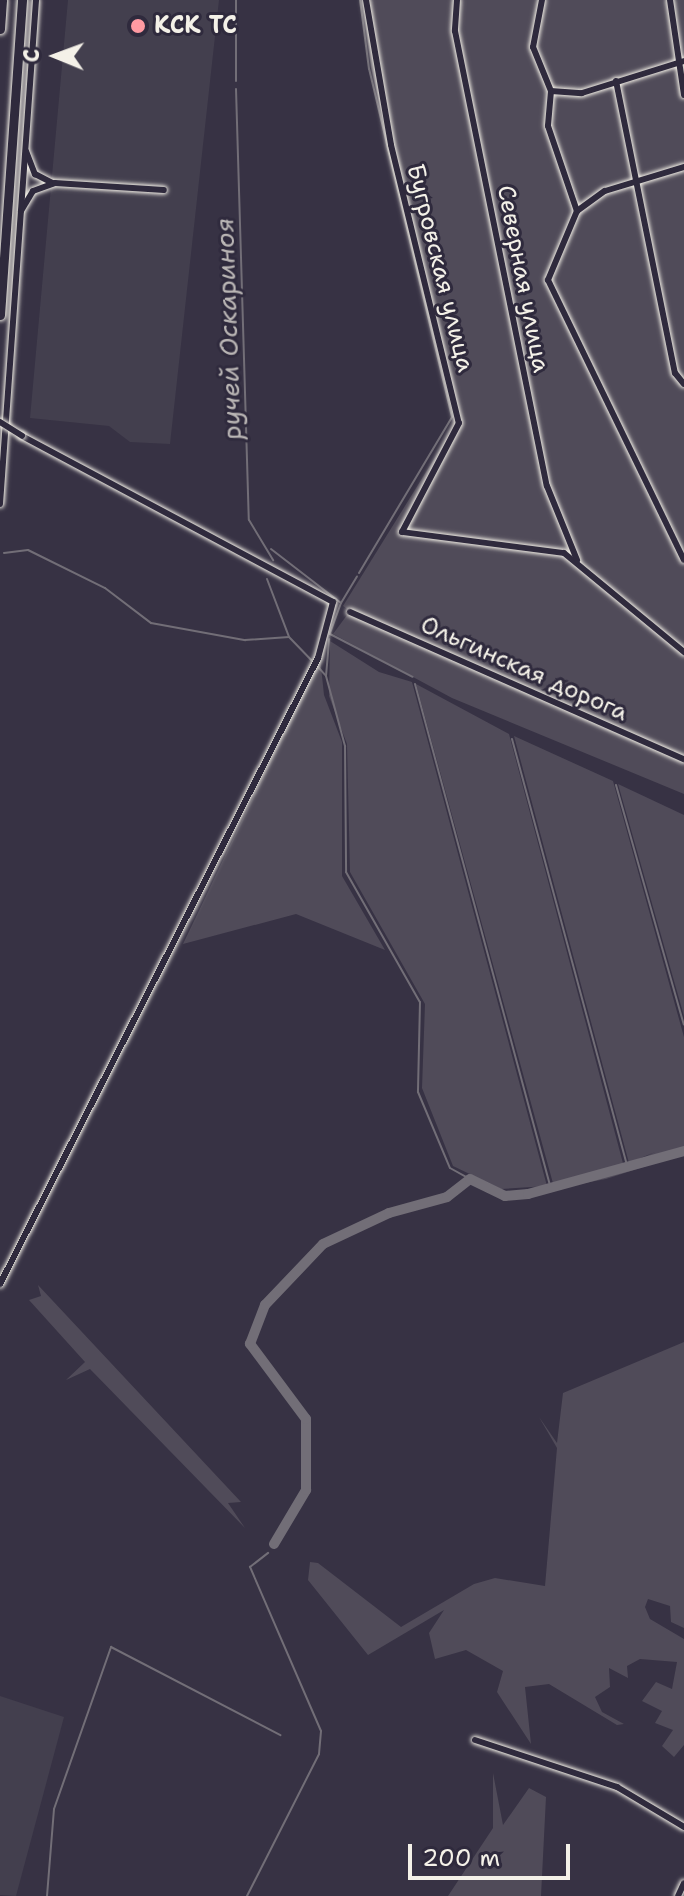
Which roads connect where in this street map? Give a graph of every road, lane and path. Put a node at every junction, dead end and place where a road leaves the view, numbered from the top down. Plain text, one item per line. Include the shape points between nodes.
1 (2, 0) edge
2 (22, 0) edge
3 (36, 0) edge
4 (366, 0) edge
5 (457, 0) edge
6 (542, 0) edge
7 (670, 0) edge
8 (0, 29) edge
9 (680, 62) edge
10 (616, 81) junction
11 (551, 91) junction
12 (684, 95) edge
13 (25, 143) junction
14 (684, 167) edge
15 (639, 177) junction
16 (55, 183) junction
17 (164, 190) dead end
18 (577, 211) junction
19 (19, 218) junction
20 (0, 315) edge
21 (684, 384) edge
22 (0, 422) edge
23 (0, 504) edge
24 (577, 560) junction
25 (684, 560) edge
26 (350, 612) dead end
27 (684, 652) edge
28 (684, 759) edge
29 (0, 1284) edge
30 (475, 1740) dead end
31 (684, 1827) edge
32 (684, 1883) edge
33 (678, 1896) edge

1 - 8 highway
2 - 20 highway
3 - 13 street
4 - 24 street, Бугровская улица via 391,145 459,423 402,532 534,546
5 - 24 street, Северная улица via 455,31 547,486
6 - 11 street via 533,47
7 - 9 street
9 - 10 street
9 - 12 street
10 - 11 street via 582,93
10 - 15 street
11 - 18 street via 548,126
13 - 16 street via 35,174
13 - 19 street
14 - 15 street
15 - 18 street
15 - 21 street via 675,373
16 - 17 street
16 - 19 street via 33,191
18 - 25 street via 548,280
19 - 23 street
22 - 29 street, bridge via 333,602 318,658
24 - 27 street
26 - 28 street, Ольгинская дорога
30 - 31 street via 617,1787
32 - 33 street

